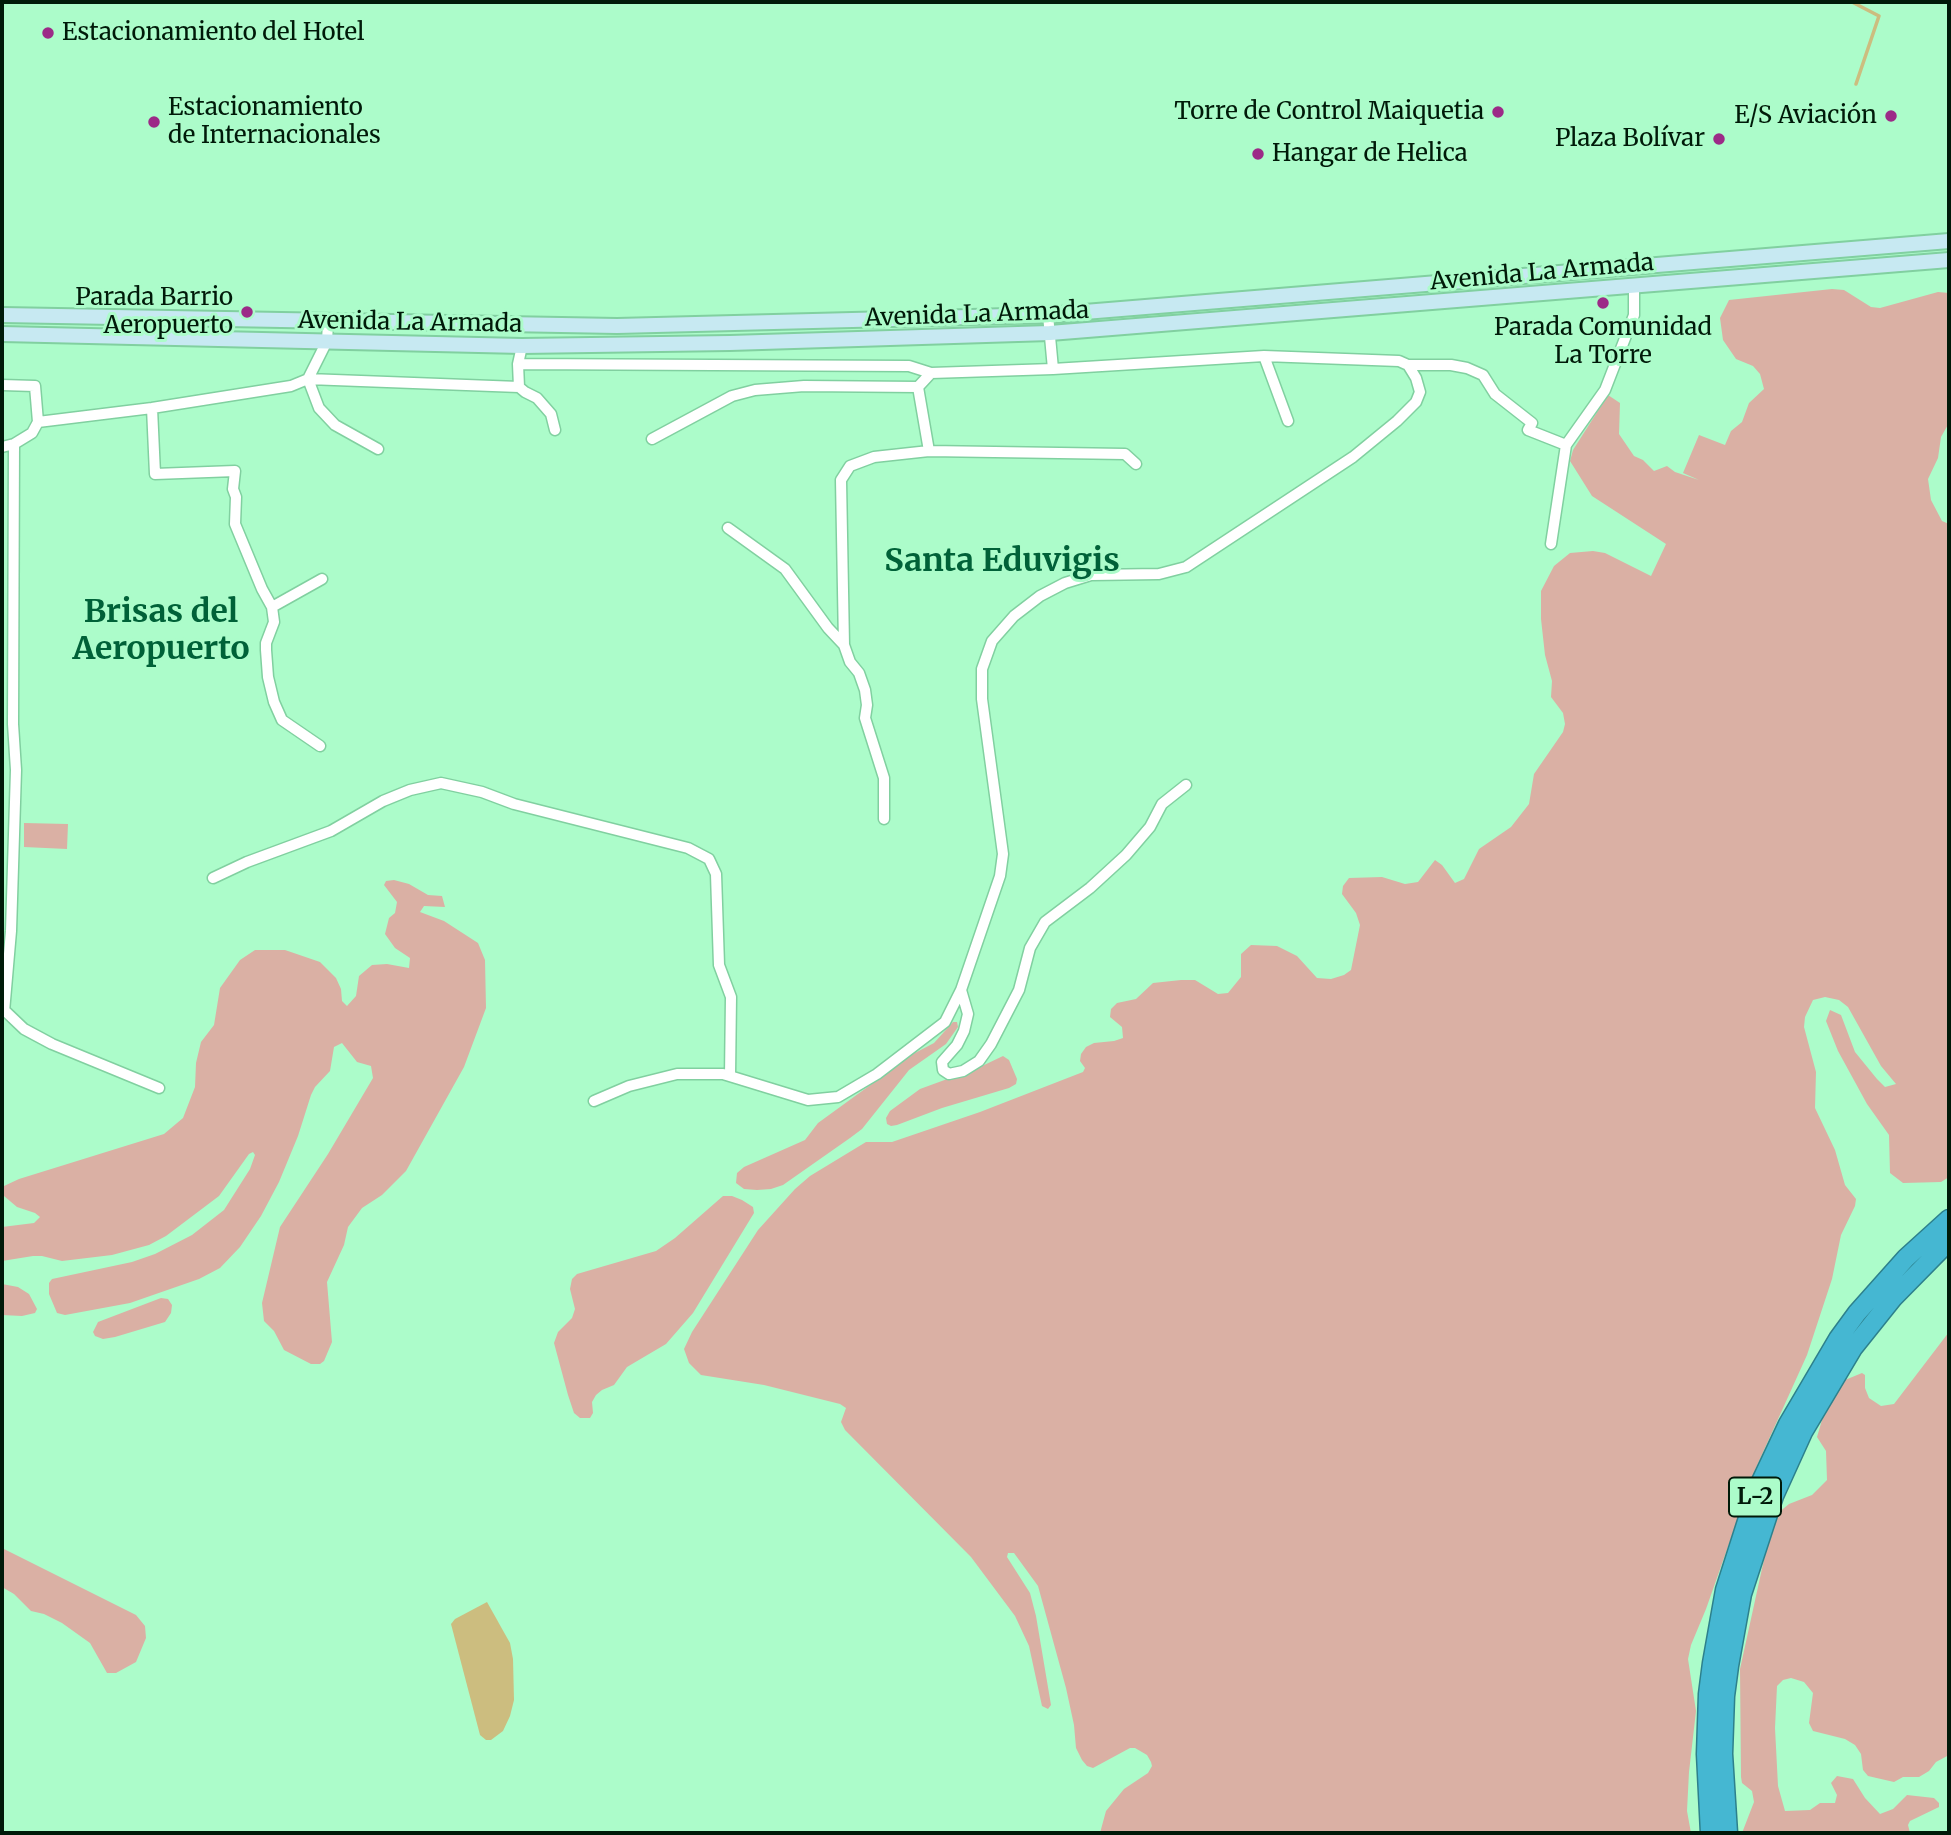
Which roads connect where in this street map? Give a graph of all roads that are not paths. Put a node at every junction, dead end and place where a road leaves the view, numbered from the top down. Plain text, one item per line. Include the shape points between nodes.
1 (1949, 241) edge
2 (1949, 260) edge
3 (1634, 286) junction
4 (2, 315) edge
5 (1048, 315) junction
6 (328, 323) junction
7 (1050, 333) junction
8 (2, 334) edge
9 (327, 341) junction
10 (522, 345) junction
11 (1264, 356) junction
12 (518, 364) junction
13 (1408, 365) junction
14 (1053, 369) junction
15 (932, 373) junction
16 (307, 379) junction
17 (2, 385) edge
18 (519, 387) junction
19 (918, 387) junction
20 (152, 408) junction
21 (1289, 421) dead end
22 (38, 422) junction
23 (555, 430) dead end
24 (652, 439) dead end
25 (15, 444) junction
26 (1566, 445) junction
27 (2, 447) edge
28 (378, 449) dead end
29 (929, 451) junction
30 (1136, 464) dead end
31 (728, 528) dead end
32 (1551, 544) dead end
33 (322, 579) dead end
34 (272, 607) junction
35 (844, 645) junction
36 (320, 746) dead end
37 (1186, 785) dead end
38 (884, 819) dead end
39 (213, 878) dead end
40 (961, 990) junction
41 (3, 1010) edge
42 (730, 1076) junction
43 (159, 1088) dead end
44 (594, 1101) dead end
45 (1949, 1219) edge
46 (1949, 1241) edge
47 (1710, 1833) edge
48 (1728, 1833) edge

1 - 5 main road, Avenida La Armada
2 - 3 main road, Avenida La Armada
3 - 7 main road, Avenida La Armada
3 - 26 street via 1633,315 1605,390
4 - 6 main road, Avenida La Armada
5 - 6 main road, Avenida La Armada via 617,326
5 - 7 street
6 - 9 street
7 - 10 main road, Avenida La Armada
7 - 14 street
8 - 9 main road, Avenida La Armada
9 - 10 main road, Avenida La Armada
9 - 16 street
10 - 12 street
11 - 13 street
11 - 14 street
11 - 21 street
12 - 15 street via 909,366
12 - 18 street
13 - 26 street via 1451,365 1483,375 1494,394 1532,423 1528,430
13 - 40 street via 1420,392 1397,421 1186,568 1159,574 1091,575 1066,583 1014,616 992,641 982,669 982,699 1003,854 1000,877
14 - 15 street
15 - 19 street
16 - 18 street
16 - 20 street via 276,389
16 - 28 street via 319,408 335,425
17 - 22 street via 35,386
18 - 23 street via 551,414
19 - 24 street via 755,390 732,397
19 - 29 street
20 - 22 street
20 - 34 street via 155,474 235,471 235,524
22 - 25 street via 32,433
25 - 27 street
25 - 41 street via 16,770 11,931
26 - 32 street
29 - 30 street via 1125,454
29 - 35 street via 859,462 850,466 841,481
31 - 35 street via 785,569
33 - 34 street
34 - 36 street via 274,622 267,650 274,702 282,720
35 - 38 street via 865,690 865,718 884,778
37 - 40 street via 1162,804 1126,855 1045,922 1030,948 1019,990 991,1044 979,1061 949,1074 942,1062 961,1038 968,1014
39 - 42 street via 331,831 383,801 441,783 688,848 709,859 716,874 719,965 731,997
40 - 42 street via 945,1022 877,1074 838,1097 808,1100
41 - 43 street via 24,1029 52,1044
42 - 44 street via 677,1074
45 - 47 highway, L-2 via 1906,1258 1838,1339 1788,1424 1757,1490 1725,1590 1711,1674 1706,1754
46 - 48 highway, L-2 via 1893,1298 1853,1348 1803,1432 1770,1507 1742,1594 1725,1696

